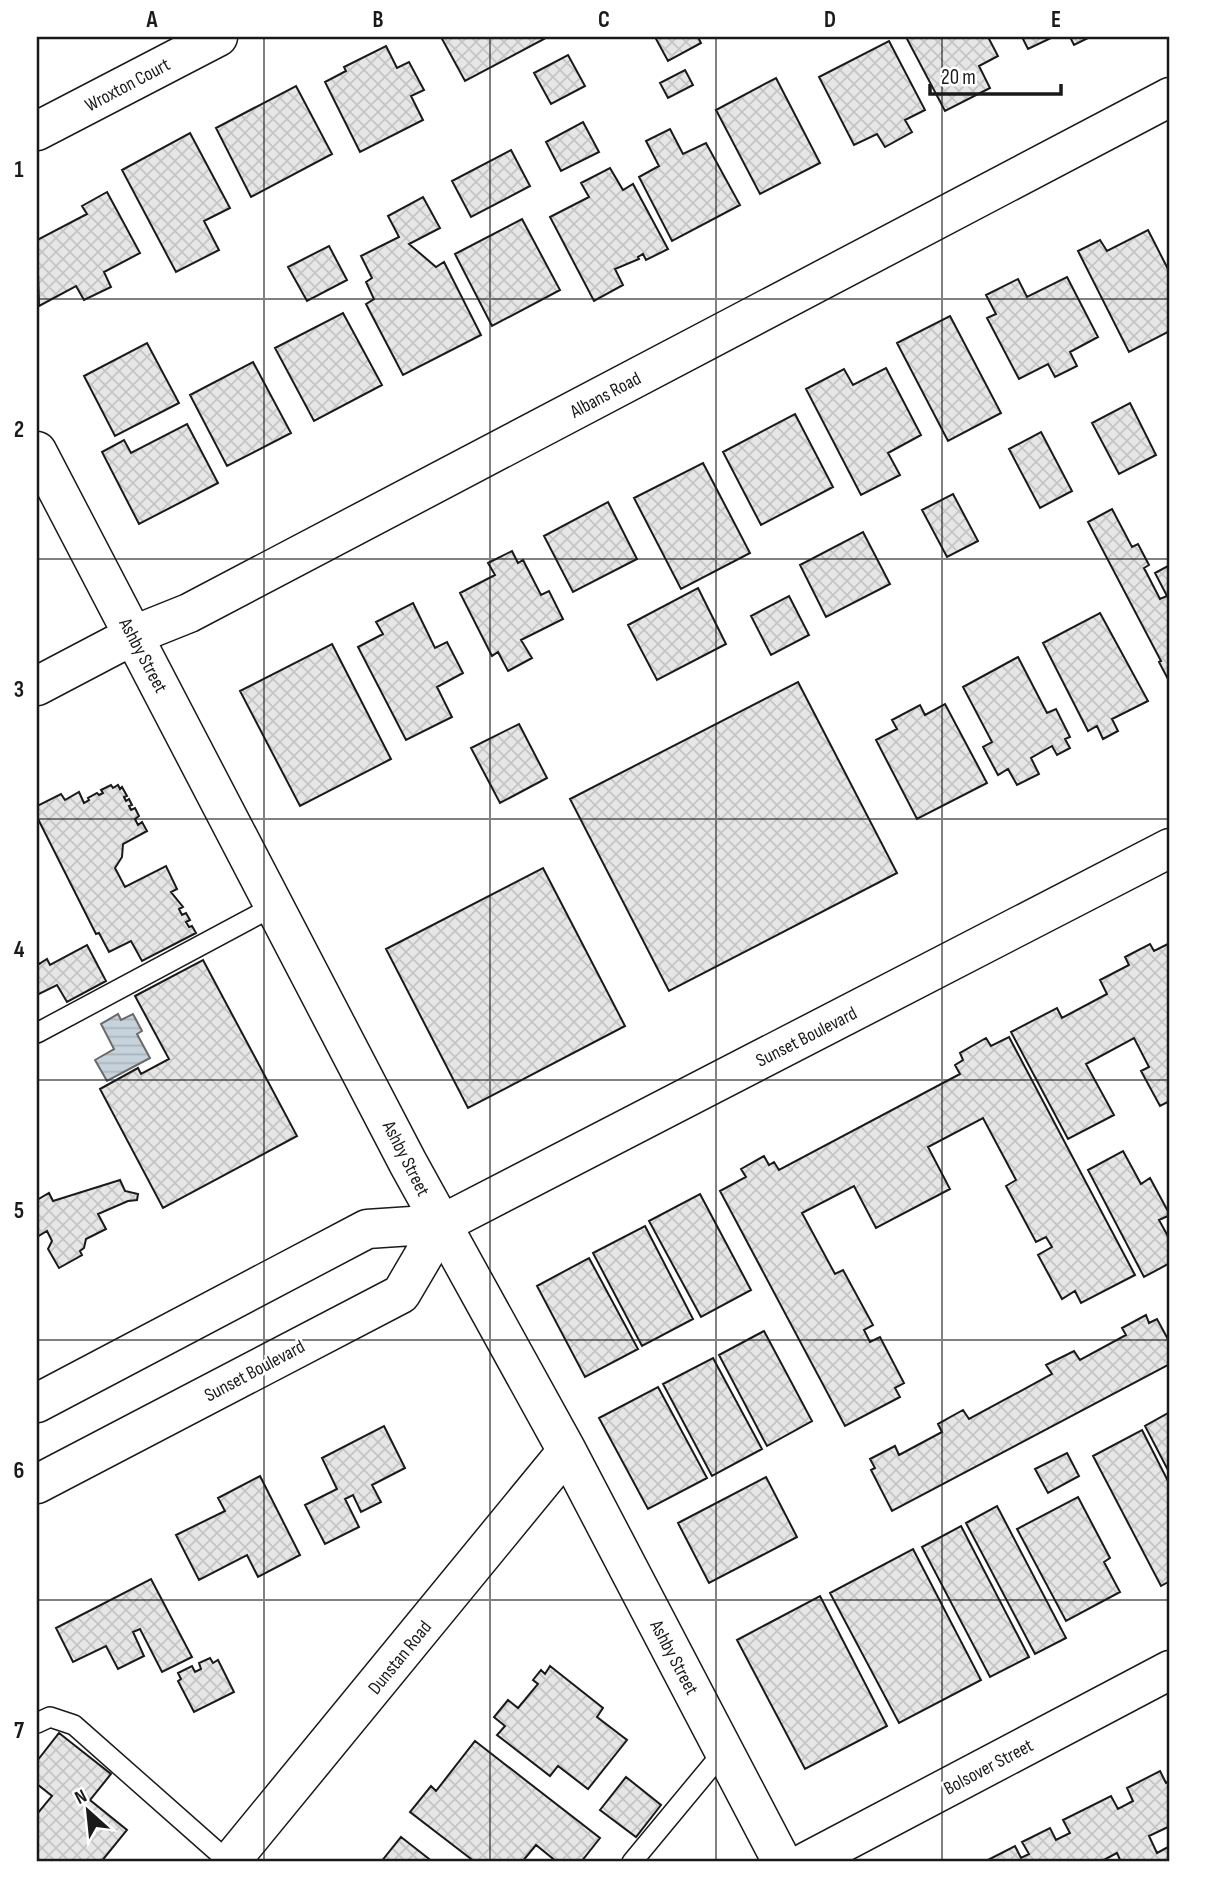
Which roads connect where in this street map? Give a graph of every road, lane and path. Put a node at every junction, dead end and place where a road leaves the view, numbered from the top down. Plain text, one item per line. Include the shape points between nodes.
1 (218, 37) edge
2 (1170, 97) edge
3 (37, 131) edge
4 (37, 450) edge
5 (134, 635) junction
6 (37, 686) edge
7 (1170, 848) edge
8 (276, 905) junction
9 (37, 1033) edge
10 (442, 1224) junction
11 (37, 1403) edge
12 (567, 1451) junction
13 (37, 1484) edge
14 (1170, 1671) edge
15 (37, 1723) edge
16 (724, 1751) junction
17 (230, 1862) edge
18 (632, 1862) edge
19 (782, 1862) edge
20 (806, 1862) edge

1 - 3 street, Wroxton Court
2 - 5 street, Albans Road via 189,613
4 - 5 street, Ashby Street
5 - 6 street, Albans Road
5 - 8 street, Ashby Street
7 - 10 street, Sunset Boulevard
8 - 9 lane
8 - 10 street, Ashby Street
10 - 11 street, Sunset Boulevard via 367,1229
10 - 12 street, Ashby Street
10 - 13 street, Sunset Boulevard via 401,1294
12 - 16 street, Ashby Street
12 - 17 street, Dunstan Road
14 - 20 street, Bolsover Street
15 - 17 lane via 50,1717 75,1725
16 - 18 lane
16 - 19 street, Ashby Street

